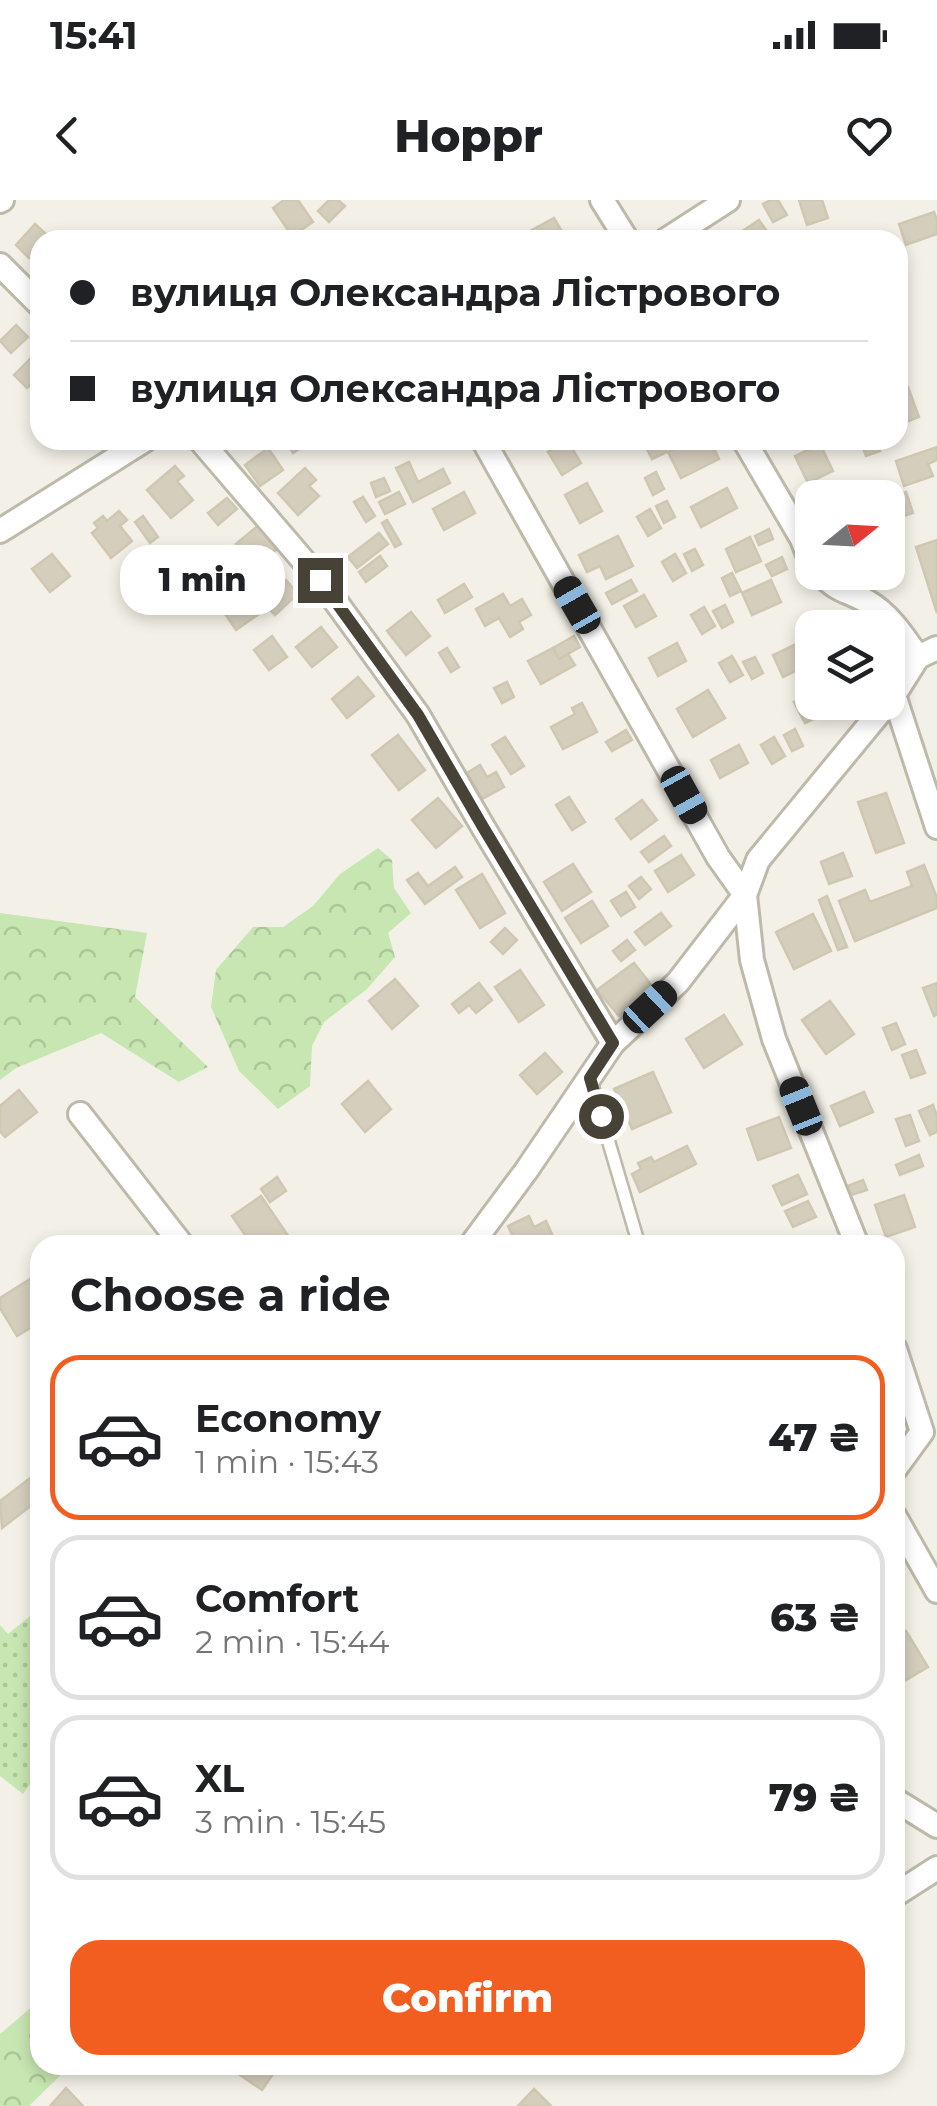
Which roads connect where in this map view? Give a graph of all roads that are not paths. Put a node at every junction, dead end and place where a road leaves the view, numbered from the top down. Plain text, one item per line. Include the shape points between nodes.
1 (602, 200) edge
2 (728, 200) edge
3 (621, 230) edge
4 (682, 230) edge
5 (0, 265) edge
6 (30, 295) edge
7 (129, 450) edge
8 (209, 450) edge
9 (489, 450) edge
10 (750, 450) edge
11 (795, 527) edge
12 (0, 530) edge
13 (839, 590) edge
14 (927, 652) edge
15 (905, 681) edge
16 (873, 720) edge
17 (902, 720) edge
18 (937, 828) edge
19 (746, 895) junction
20 (613, 1043) junction
21 (590, 1078) junction
22 (80, 1114) dead end
23 (174, 1235) edge
24 (478, 1235) edge
25 (637, 1235) edge
26 (853, 1235) edge
27 (905, 1375) edge
28 (929, 1436) edge
29 (905, 1459) edge
30 (905, 1535) edge
31 (937, 1592) edge
32 (905, 1806) edge
33 (937, 1826) edge
34 (937, 1868) edge
35 (905, 1888) edge

1 - 3 street
2 - 4 street
5 - 6 street
7 - 12 street
8 - 20 street via 320,580 418,715
9 - 19 street via 718,857
10 - 11 street
13 - 14 street via 868,602
14 - 15 street
16 - 19 street via 758,860
17 - 18 street
19 - 20 street via 678,982
19 - 26 street via 752,960 774,1039
20 - 21 street
21 - 24 street
21 - 25 lane
22 - 23 street
27 - 28 street
28 - 29 street
30 - 31 street
32 - 33 street
34 - 35 street

